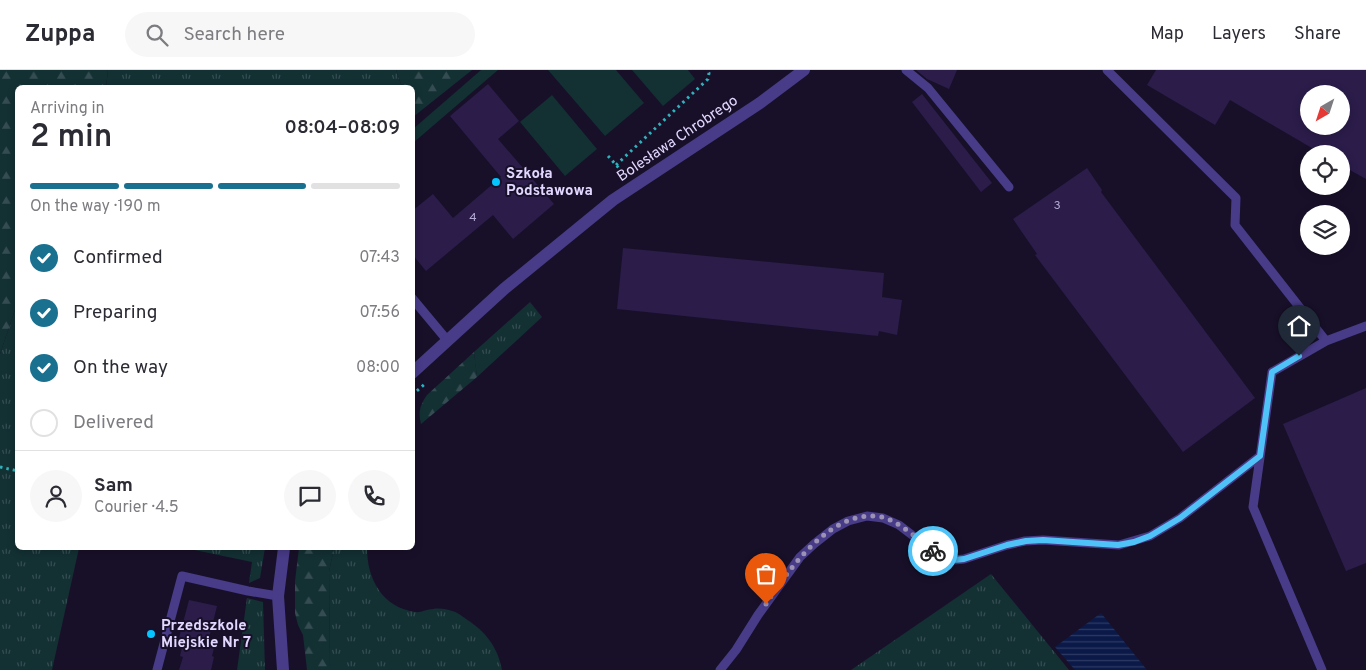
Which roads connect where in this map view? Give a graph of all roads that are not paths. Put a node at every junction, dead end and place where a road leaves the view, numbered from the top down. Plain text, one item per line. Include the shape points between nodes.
1 (804, 70) edge
2 (906, 70) edge
3 (1107, 70) edge
4 (1009, 187) dead end
5 (415, 302) edge
6 (1366, 326) edge
7 (447, 340) junction
8 (1326, 341) junction
9 (415, 371) edge
10 (1260, 456) junction
11 (284, 550) edge
12 (278, 596) junction
13 (157, 670) edge
14 (283, 670) edge
15 (720, 670) edge
16 (1322, 670) edge

1 - 7 street, Bolesława Chrobrego via 760,103 613,200
2 - 4 lane via 928,88
3 - 8 lane via 1236,198 1235,224
5 - 7 lane
6 - 8 lane
7 - 9 street, Bolesława Chrobrego
8 - 10 lane via 1272,372
10 - 15 lane via 1180,518 1150,536 1118,545 1026,541 954,560 942,558 899,525 883,518 868,516 848,521 833,529 800,557
10 - 16 lane via 1253,507
11 - 12 street
12 - 13 lane via 182,576
12 - 14 street

